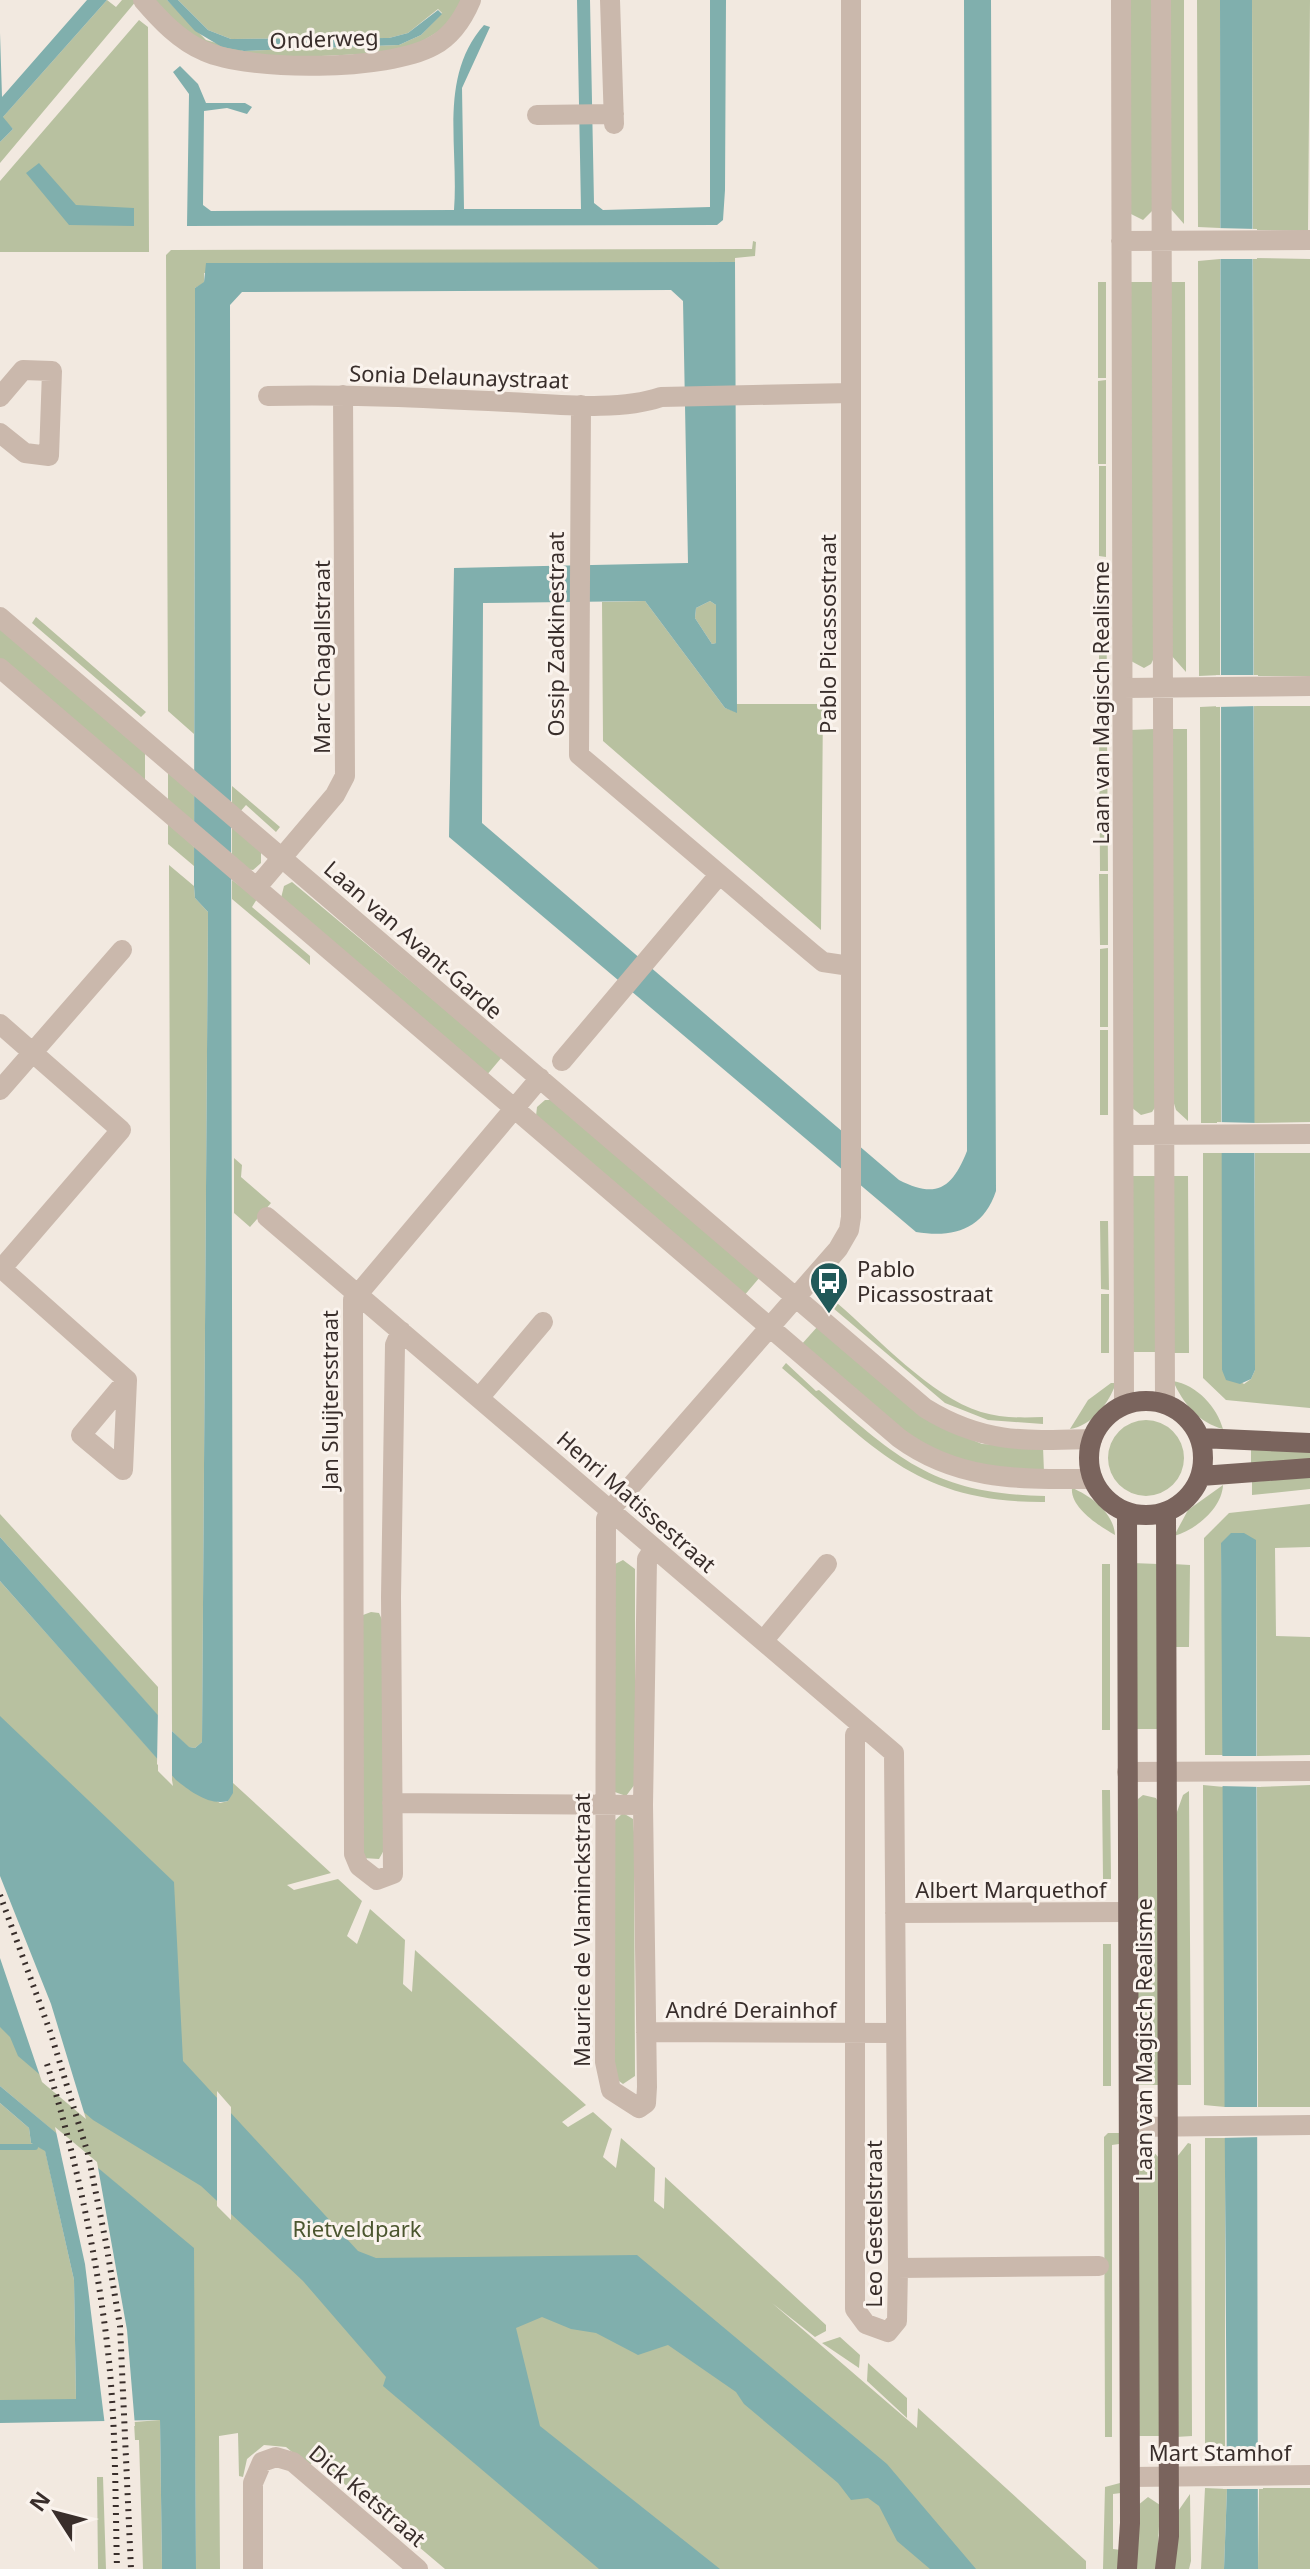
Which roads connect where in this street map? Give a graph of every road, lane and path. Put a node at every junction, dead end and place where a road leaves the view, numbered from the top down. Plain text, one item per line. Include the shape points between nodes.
1 (143, 0) edge
2 (471, 0) edge
3 (610, 0) edge
4 (851, 0) edge
5 (1121, 0) edge
6 (1161, 0) edge
7 (537, 115) dead end
8 (1310, 240) edge
9 (1121, 241) junction
10 (1163, 241) junction
11 (851, 393) junction
12 (343, 395) junction
13 (268, 396) dead end
14 (0, 397) edge
15 (581, 405) junction
16 (0, 433) edge
17 (0, 617) edge
18 (0, 668) edge
19 (1310, 686) edge
20 (1124, 688) junction
21 (1163, 688) junction
22 (282, 857) junction
23 (719, 875) junction
24 (257, 887) junction
25 (122, 950) dead end
26 (850, 966) junction
27 (0, 1024) edge
28 (33, 1052) junction
29 (562, 1061) dead end
30 (540, 1078) junction
31 (0, 1090) edge
32 (515, 1109) junction
33 (1310, 1134) edge
34 (1124, 1135) junction
35 (1165, 1135) junction
36 (267, 1217) dead end
37 (3, 1274) edge
38 (357, 1294) junction
39 (796, 1298) junction
40 (543, 1322) dead end
41 (770, 1327) junction
42 (401, 1331) junction
43 (127, 1380) dead end
44 (479, 1398) junction
45 (1165, 1404) junction
46 (1124, 1405) junction
47 (1200, 1438) junction
48 (1092, 1439) junction
49 (1310, 1443) edge
50 (1310, 1468) edge
51 (1201, 1476) junction
52 (1093, 1479) junction
53 (610, 1510) junction
54 (1127, 1512) junction
55 (1166, 1512) junction
56 (654, 1548) junction
57 (827, 1564) dead end
58 (391, 1597) junction
59 (353, 1598) junction
60 (763, 1641) junction
61 (861, 1726) junction
62 (894, 1753) joint
63 (1167, 1770) junction
64 (1310, 1771) edge
65 (1127, 1772) junction
66 (392, 1803) junction
67 (604, 1805) junction
68 (643, 1805) junction
69 (1127, 1912) junction
70 (895, 1913) junction
71 (646, 2032) junction
72 (856, 2033) junction
73 (896, 2033) junction
74 (1310, 2125) edge
75 (1129, 2127) junction
76 (1166, 2127) junction
77 (1099, 2266) dead end
78 (898, 2268) junction
79 (1310, 2475) edge
80 (1168, 2476) junction
81 (1130, 2477) junction
82 (253, 2569) edge
83 (418, 2569) edge
84 (1127, 2569) edge
85 (1165, 2569) edge

1 - 2 street, Onderweg via 194,46 236,62 372,62 435,45 456,28
3 - 7 street via 610,118
4 - 11 street, Pablo Picassostraat
5 - 9 street, Laan van Magisch Realisme
6 - 10 street
8 - 10 street
9 - 10 street
9 - 20 street, Laan van Magisch Realisme
10 - 21 street
11 - 15 street, Sonia Delaunaystraat
11 - 26 street, Pablo Picassostraat
12 - 13 street, Sonia Delaunaystraat
12 - 15 street, Sonia Delaunaystraat
12 - 22 street, Marc Chagallstraat via 346,767 335,795
14 - 16 street via 23,370 52,371 49,456 25,453
15 - 23 street, Ossip Zadkinestraat via 579,755
17 - 22 street, Laan van Avant-Garde
18 - 24 street
19 - 21 street
20 - 21 street
20 - 34 street, Laan van Magisch Realisme
21 - 35 street
22 - 24 street, Marc Chagallstraat
22 - 30 street, Laan van Avant-Garde
23 - 26 street, Ossip Zadkinestraat via 823,962
23 - 29 street
24 - 32 street
25 - 28 street
26 - 39 street, Pablo Picassostraat via 849,1230
27 - 28 street
28 - 31 street
28 - 37 street via 121,1130
30 - 32 street, Jan Sluijtersstraat
30 - 39 street, Laan van Avant-Garde
32 - 38 street, Jan Sluijtersstraat
32 - 41 street
33 - 35 street
34 - 35 street
34 - 46 street, Laan van Magisch Realisme
35 - 45 street
36 - 38 street, Henri Matissestraat
37 - 43 street
38 - 42 street, Henri Matissestraat
38 - 59 street, Jan Sluijtersstraat via 352,1308
39 - 41 street
39 - 48 street, Laan van Avant-Garde via 946,1421 992,1438
40 - 44 street
41 - 52 street via 928,1457 988,1477
41 - 53 street
42 - 44 street, Henri Matissestraat
42 - 58 street, Jan Sluijtersstraat via 395,1345
44 - 53 street, Henri Matissestraat
45 - 46 main road
45 - 47 main road via 1190,1421
46 - 48 main road via 1108,1415
47 - 49 main road
47 - 51 main road
48 - 52 main road
50 - 51 main road
51 - 55 main road via 1191,1494
52 - 54 main road via 1110,1503
53 - 56 street, Henri Matissestraat
53 - 67 street, Maurice de Vlaminckstraat
54 - 55 main road
54 - 65 main road, Laan van Magisch Realisme
55 - 63 main road, Laan van Magisch Realisme
56 - 60 street, Henri Matissestraat
56 - 68 street, Maurice de Vlaminckstraat via 647,1559
57 - 60 street
58 - 59 street
58 - 66 street, Jan Sluijtersstraat
59 - 66 street, Jan Sluijtersstraat via 354,1854 359,1866 377,1880 393,1874
60 - 61 street, Henri Matissestraat
61 - 62 street, Henri Matissestraat
61 - 72 street, Leo Gestelstraat via 855,1735
62 - 70 street, Leo Gestelstraat
63 - 64 street
63 - 65 street
63 - 76 main road, Laan van Magisch Realisme
65 - 69 main road, Laan van Magisch Realisme
66 - 67 street
67 - 68 street
67 - 71 street, Maurice de Vlaminckstraat via 606,2077 611,2090 639,2108 646,2103
68 - 71 street, Maurice de Vlaminckstraat
69 - 70 street, Albert Marquethof
69 - 75 main road, Laan van Magisch Realisme
70 - 73 street, Leo Gestelstraat
71 - 72 street, André Derainhof
72 - 73 street
72 - 78 street, Leo Gestelstraat via 855,2309 874,2330 888,2332 897,2321
73 - 78 street, Leo Gestelstraat
74 - 76 street
75 - 76 street
75 - 81 main road, Laan van Magisch Realisme
76 - 80 main road, Laan van Magisch Realisme
77 - 78 street
79 - 80 street, Mart Stamhof
80 - 81 street, Mart Stamhof
80 - 85 main road, Laan van Magisch Realisme
81 - 84 main road, Laan van Magisch Realisme
82 - 83 street, Dick Ketstraat via 253,2483 268,2458 293,2462

